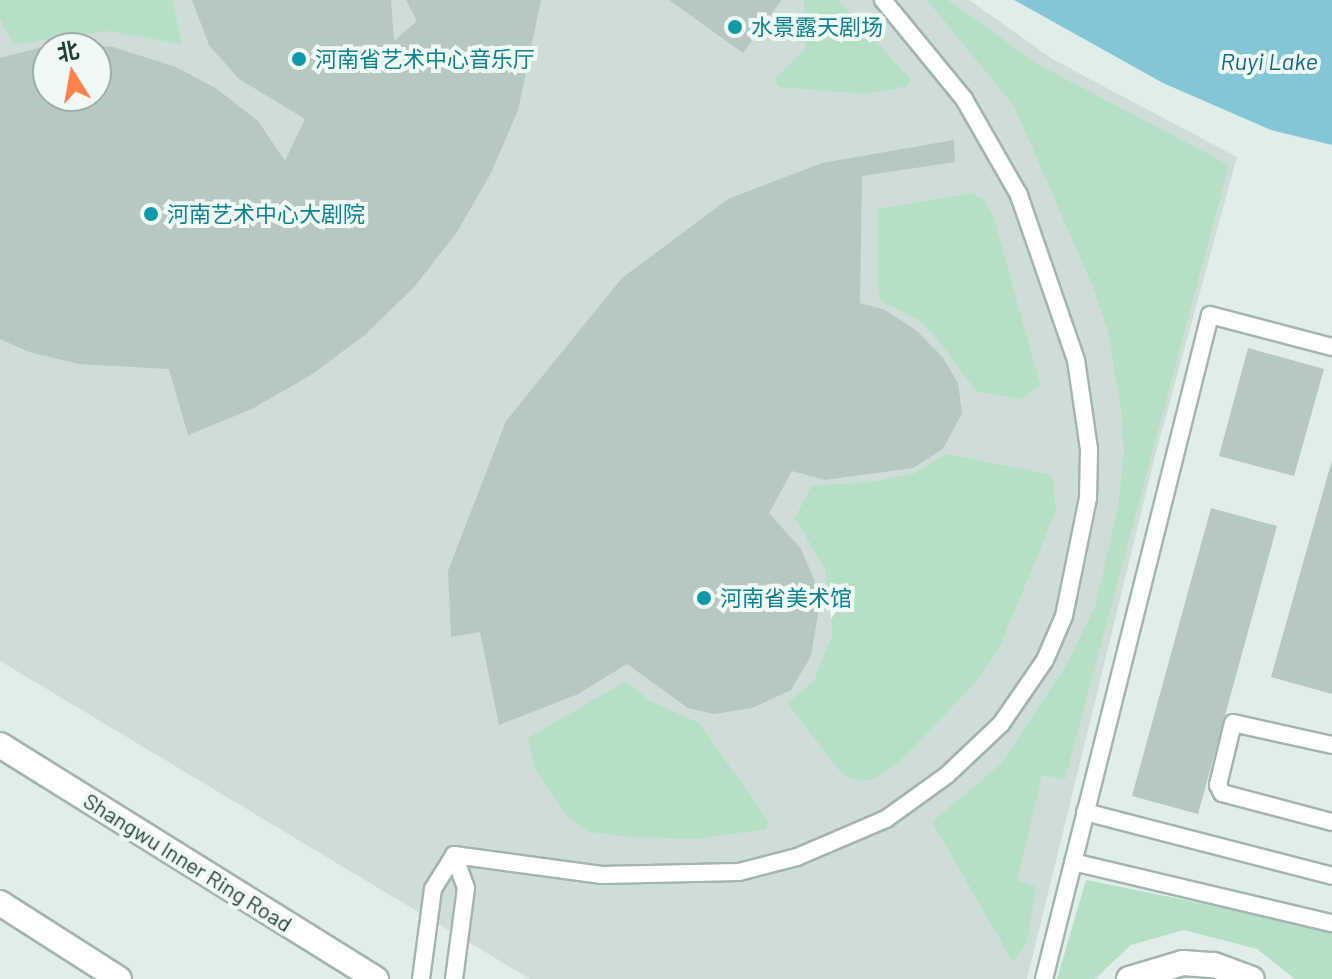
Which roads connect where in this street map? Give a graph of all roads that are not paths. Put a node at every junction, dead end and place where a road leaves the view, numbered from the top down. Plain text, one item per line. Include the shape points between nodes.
1 (883, 0) edge
2 (1332, 347) edge
3 (0, 745) edge
4 (1332, 745) edge
5 (1085, 812) junction
6 (1332, 822) edge
7 (454, 855) junction
8 (1073, 862) junction
9 (1332, 876) edge
10 (0, 903) edge
11 (1332, 923) edge
12 (119, 979) edge
13 (376, 979) edge
14 (421, 979) edge
15 (454, 979) edge
16 (1044, 979) edge
17 (1129, 979) edge
18 (1252, 979) edge

1 - 7 lane via 964,99 1019,195 1076,360 1089,449 1088,498 1064,616 1045,660 1001,724 947,775 886,819 797,857 739,872 602,875
2 - 5 lane via 1210,315
3 - 13 street, Shangwu Inner Ring Road
4 - 6 lane via 1233,723 1218,785 1222,793
5 - 8 lane
5 - 9 lane
7 - 14 lane via 433,889
7 - 15 lane via 466,888
8 - 11 lane
8 - 16 lane
10 - 12 street
17 - 18 street via 1183,963 1214,965

